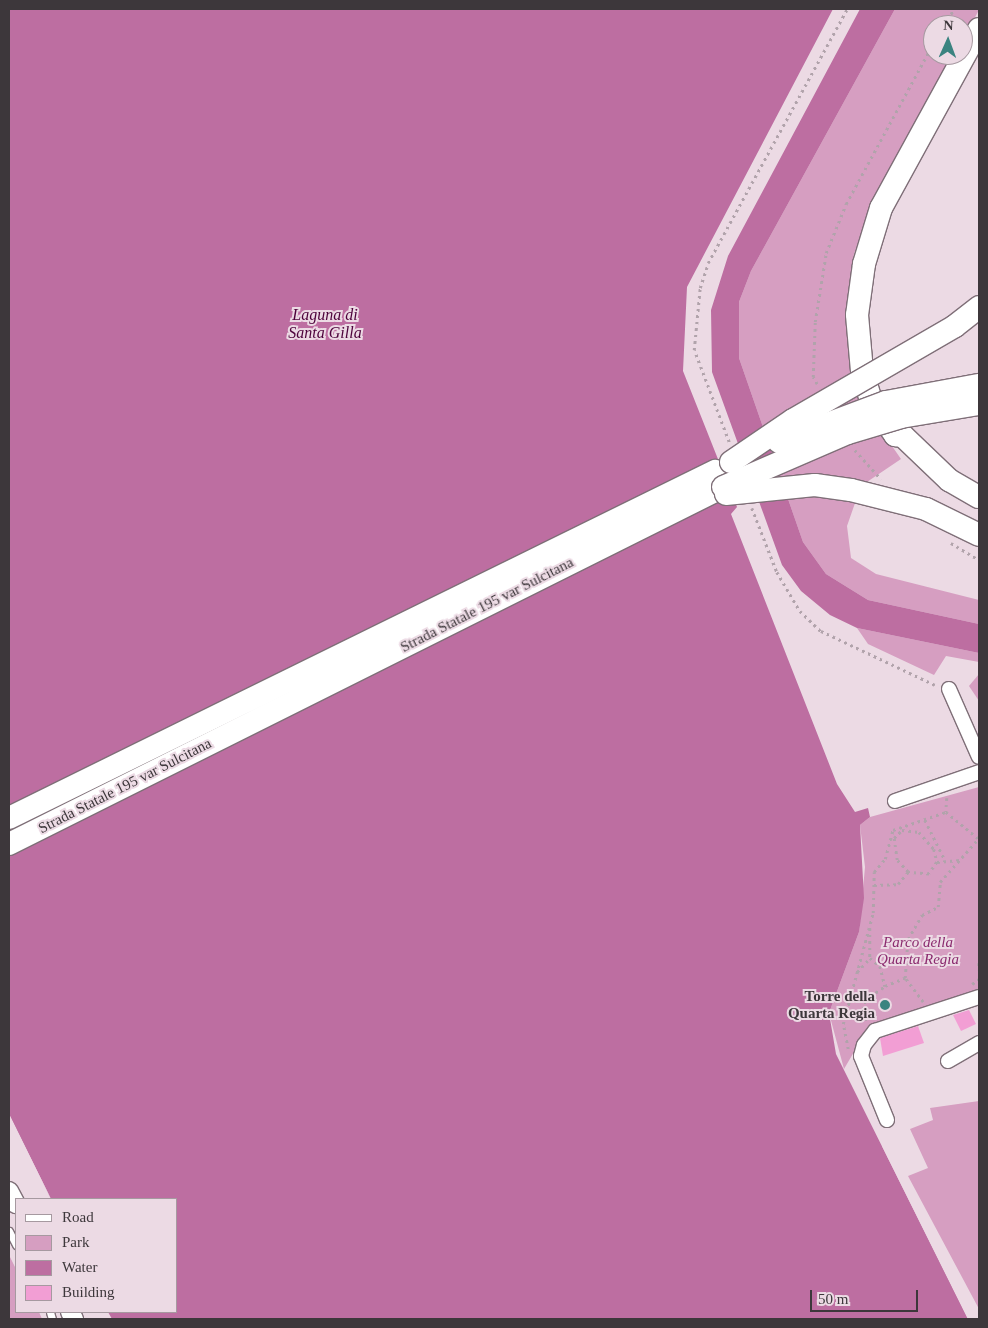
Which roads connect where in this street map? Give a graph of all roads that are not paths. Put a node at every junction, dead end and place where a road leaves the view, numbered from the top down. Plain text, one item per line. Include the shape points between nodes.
1 (979, 29) edge
2 (979, 307) edge
3 (979, 385) edge
4 (979, 404) edge
5 (731, 456) junction
6 (979, 497) edge
7 (689, 503) junction
8 (979, 535) edge
9 (949, 689) road end
10 (979, 757) edge
11 (979, 772) edge
12 (895, 801) dead end
13 (9, 818) edge
14 (9, 844) edge
15 (979, 997) edge
16 (979, 1043) edge
17 (948, 1061) dead end
18 (887, 1120) dead end
19 (9, 1191) edge
20 (15, 1202) edge
21 (9, 1231) edge
22 (15, 1244) edge

1 - 6 highway via 881,208 864,264 857,315 862,371 872,404 895,435 903,436 950,480
2 - 5 highway, bridge via 955,326
3 - 5 highway, Strada Statale 195 var Sulcitana, bridge via 846,414
4 - 7 highway, Strada Statale 195 var Sulcitana, bridge via 901,417 848,433
5 - 13 highway, Strada Statale 195 var Sulcitana
7 - 8 highway, bridge via 742,490 815,485 926,509
7 - 14 highway, Strada Statale 195 var Sulcitana
9 - 10 street
11 - 12 street
15 - 18 street via 875,1031 861,1056
16 - 17 street
19 - 20 street
21 - 22 lane

